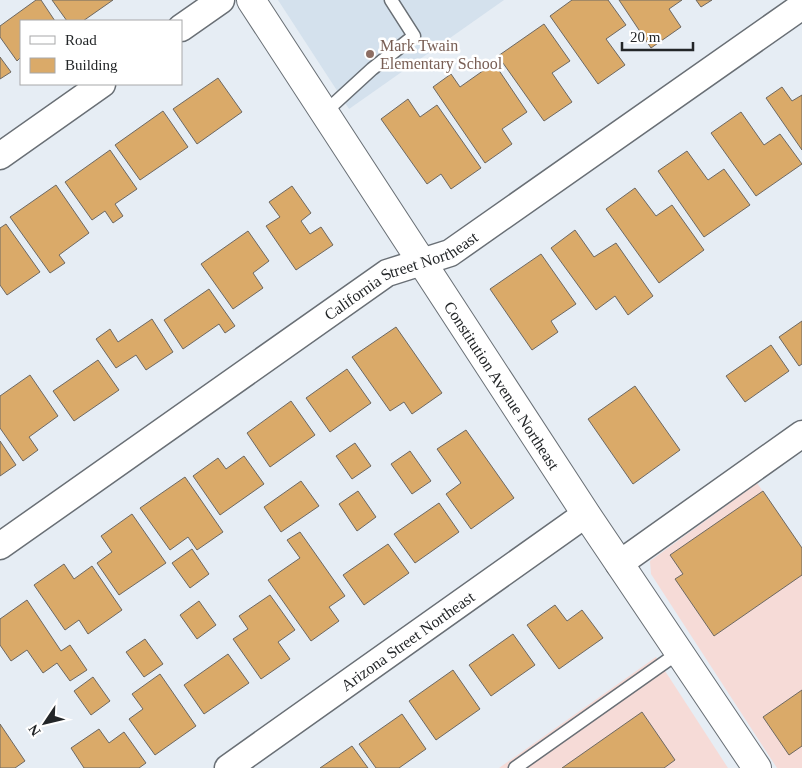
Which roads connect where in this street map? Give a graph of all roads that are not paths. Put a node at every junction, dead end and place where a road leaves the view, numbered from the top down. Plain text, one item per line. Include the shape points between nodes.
1 (221, 0) edge
2 (251, 0) edge
3 (391, 0) edge
4 (802, 6) edge
5 (182, 27) edge
6 (101, 85) edge
7 (324, 113) junction
8 (0, 156) edge
9 (421, 262) junction
10 (802, 434) edge
11 (586, 514) junction
12 (0, 546) edge
13 (619, 564) junction
14 (678, 653) junction
15 (228, 768) edge
16 (515, 768) edge
17 (756, 768) edge

1 - 5 street
2 - 7 street, Constitution Avenue Northeast
3 - 7 lane via 414,36
4 - 9 street, California Street Northeast via 450,253
6 - 8 street
7 - 9 street, Constitution Avenue Northeast
9 - 11 street, Constitution Avenue Northeast
9 - 12 street, California Street Northeast via 386,273
10 - 13 street
11 - 13 street, Constitution Avenue Northeast
11 - 15 street, Arizona Street Northeast
13 - 14 street, Constitution Avenue Northeast
14 - 16 lane
14 - 17 street, Constitution Avenue Northeast

